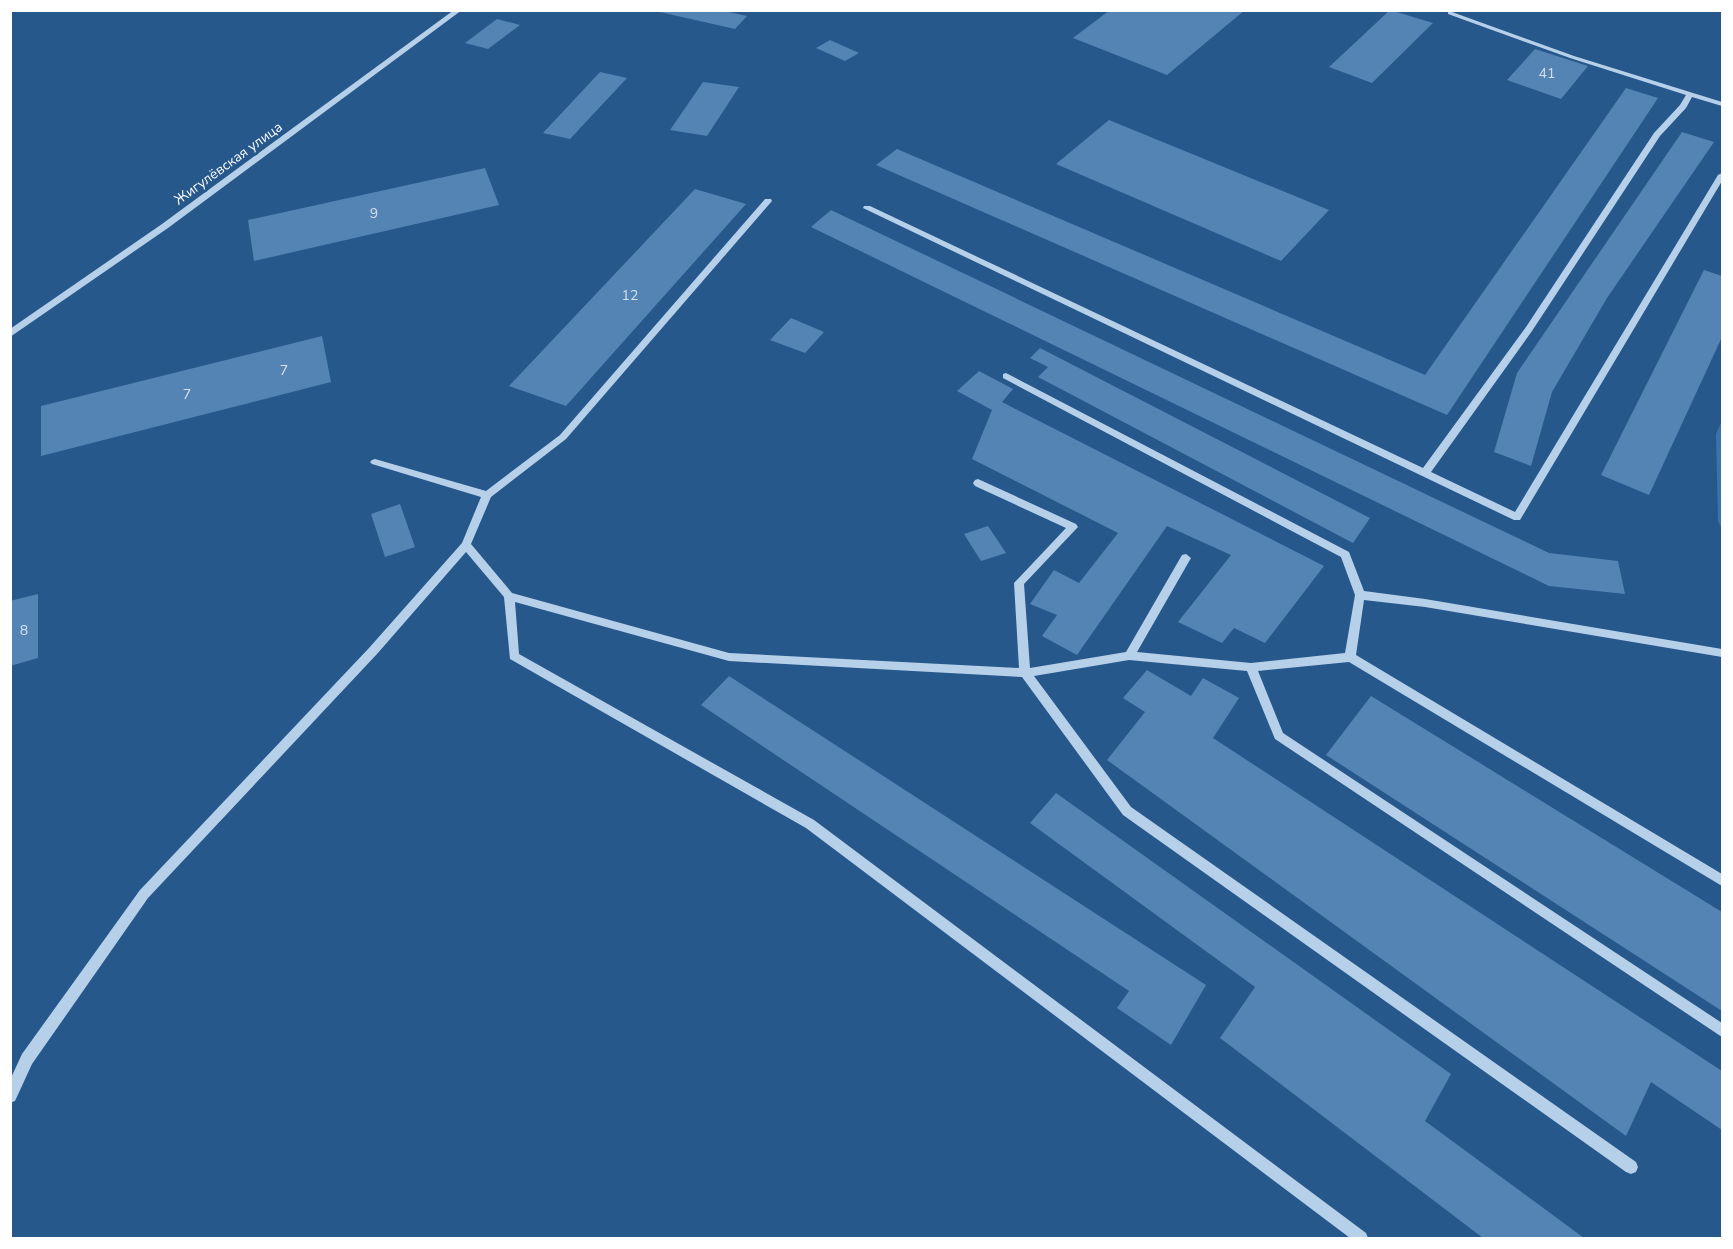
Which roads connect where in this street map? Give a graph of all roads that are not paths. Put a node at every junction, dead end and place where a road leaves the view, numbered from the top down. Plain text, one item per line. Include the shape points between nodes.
1 (459, 10) edge
2 (1450, 13) dead end
3 (1689, 95) junction
4 (1722, 104) edge
5 (1722, 175) edge
6 (768, 201) dead end
7 (867, 208) dead end
8 (10, 334) edge
9 (1006, 376) dead end
10 (375, 462) dead end
11 (1426, 472) junction
12 (978, 483) dead end
13 (487, 495) junction
14 (466, 545) junction
15 (1186, 558) dead end
16 (1360, 595) junction
17 (509, 596) junction
18 (1722, 653) edge
19 (1129, 656) junction
20 (1350, 657) junction
21 (1251, 667) junction
22 (1025, 673) junction
23 (1722, 880) edge
24 (1722, 1030) edge
25 (10, 1096) edge
26 (1631, 1167) dead end
27 (1361, 1239) edge

1 - 8 street, Жигулёвская улица via 165,226
2 - 3 street
3 - 4 street
3 - 11 street via 1657,135 1528,329
5 - 11 street via 1517,517
6 - 13 street via 562,437
7 - 11 street
9 - 16 street via 1345,555
10 - 13 street
12 - 22 street via 1073,527 1019,583
13 - 14 street
14 - 17 street
14 - 25 street via 373,651 144,894 27,1059
15 - 19 street
16 - 18 street
16 - 20 street
17 - 22 street via 729,657
17 - 27 street via 514,656 810,824
19 - 21 street
19 - 22 street
20 - 21 street
20 - 23 street
21 - 24 street via 1280,736
22 - 26 street via 1127,811

